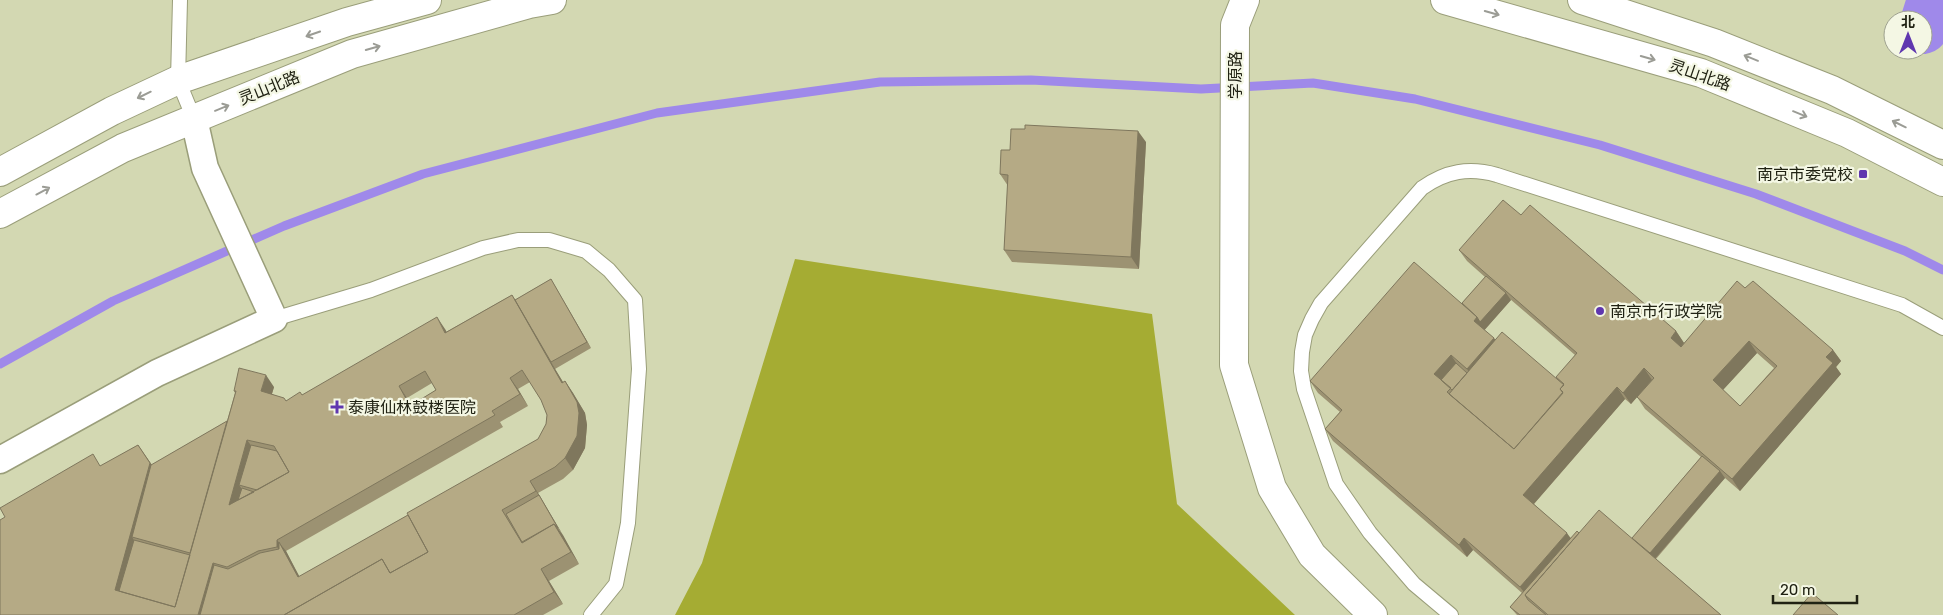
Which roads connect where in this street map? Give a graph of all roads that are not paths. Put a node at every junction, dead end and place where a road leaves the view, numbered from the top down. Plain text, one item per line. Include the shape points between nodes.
1 (180, 0) edge
2 (427, 0) edge
3 (552, 0) edge
4 (1221, 0) edge
5 (1245, 0) edge
6 (1445, 0) edge
7 (1582, 0) edge
8 (1235, 25) junction
9 (178, 80) junction
10 (194, 119) junction
11 (1943, 145) edge
12 (0, 172) edge
13 (1943, 182) edge
14 (0, 214) edge
15 (274, 319) junction
16 (1943, 328) edge
17 (0, 460) edge
18 (591, 615) edge
19 (1372, 615) edge
20 (1451, 615) edge

1 - 9 lane
2 -> 9 main road via 347,22
10 -> 3 main road, 灵山北路 via 352,54
4 - 8 main road, 学原路
5 - 8 main road, 学原路
6 -> 13 main road, 灵山北路 via 1701,73 1846,133
11 -> 7 main road, 灵山北路 via 1832,90 1714,43
8 - 19 main road, 学原路 via 1234,365 1272,488 1312,555
9 - 10 lane
9 -> 12 main road via 112,111
14 -> 10 main road, 灵山北路 via 123,148
10 - 15 street via 205,168
15 - 17 street via 157,372
15 - 18 lane via 372,290 483,248 518,240 549,240 586,251 609,270 635,300 639,369 628,523 616,584
16 - 20 lane via 1902,305 1497,174 1459,171 1433,180 1422,188 1321,303 1305,335 1301,371 1336,484 1370,533 1414,584

